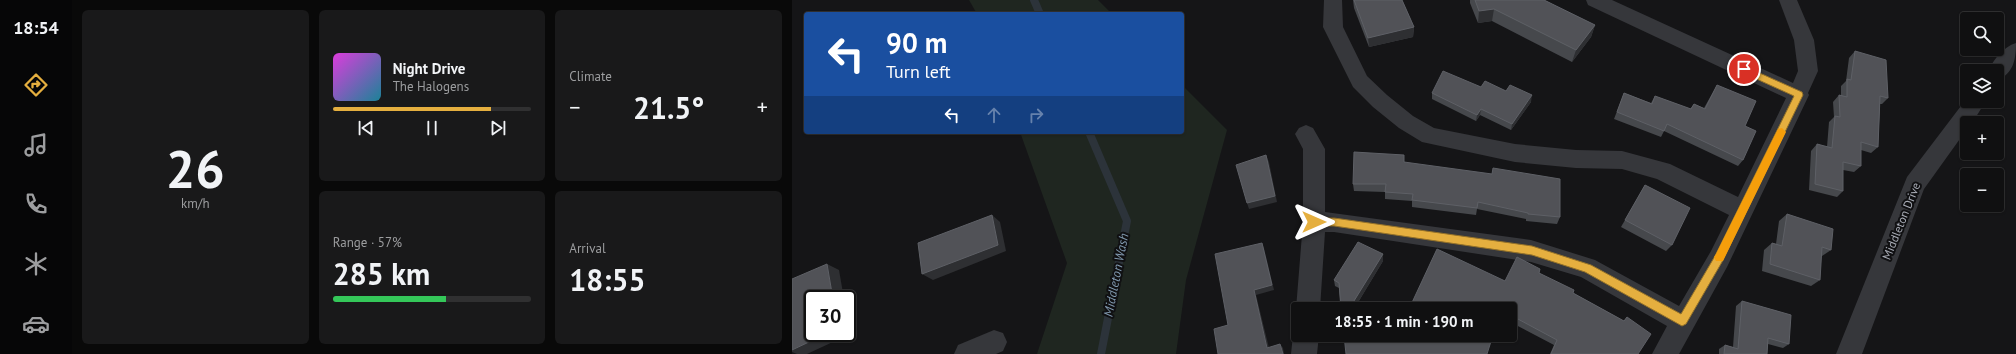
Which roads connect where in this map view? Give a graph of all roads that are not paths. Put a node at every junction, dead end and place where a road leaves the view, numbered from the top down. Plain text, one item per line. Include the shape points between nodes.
1 (1333, 0) edge
2 (1595, 0) edge
3 (1788, 0) edge
4 (2016, 50) edge
5 (2003, 64) edge
6 (1799, 95) junction
7 (1971, 108) edge
8 (1306, 134) dead end
9 (1741, 210) junction
10 (1314, 222) junction
11 (1308, 302) edge
12 (1682, 321) junction
13 (994, 342) dead end
14 (1305, 342) edge
15 (967, 354) edge
16 (1304, 354) edge
17 (1665, 354) edge
18 (1849, 354) edge

1 - 9 street via 1333,27 1360,81 1406,122 1429,136 1515,153 1576,159 1622,160 1662,171
2 - 6 street
3 - 6 street via 1804,40 1808,71
4 - 5 street
6 - 9 street
7 - 18 street, Middleton Drive via 1915,184
8 - 10 street via 1314,149
9 - 12 street via 1718,259
10 - 11 street
10 - 12 street via 1334,222 1532,251 1587,268
12 - 17 street
13 - 15 street
14 - 16 street

